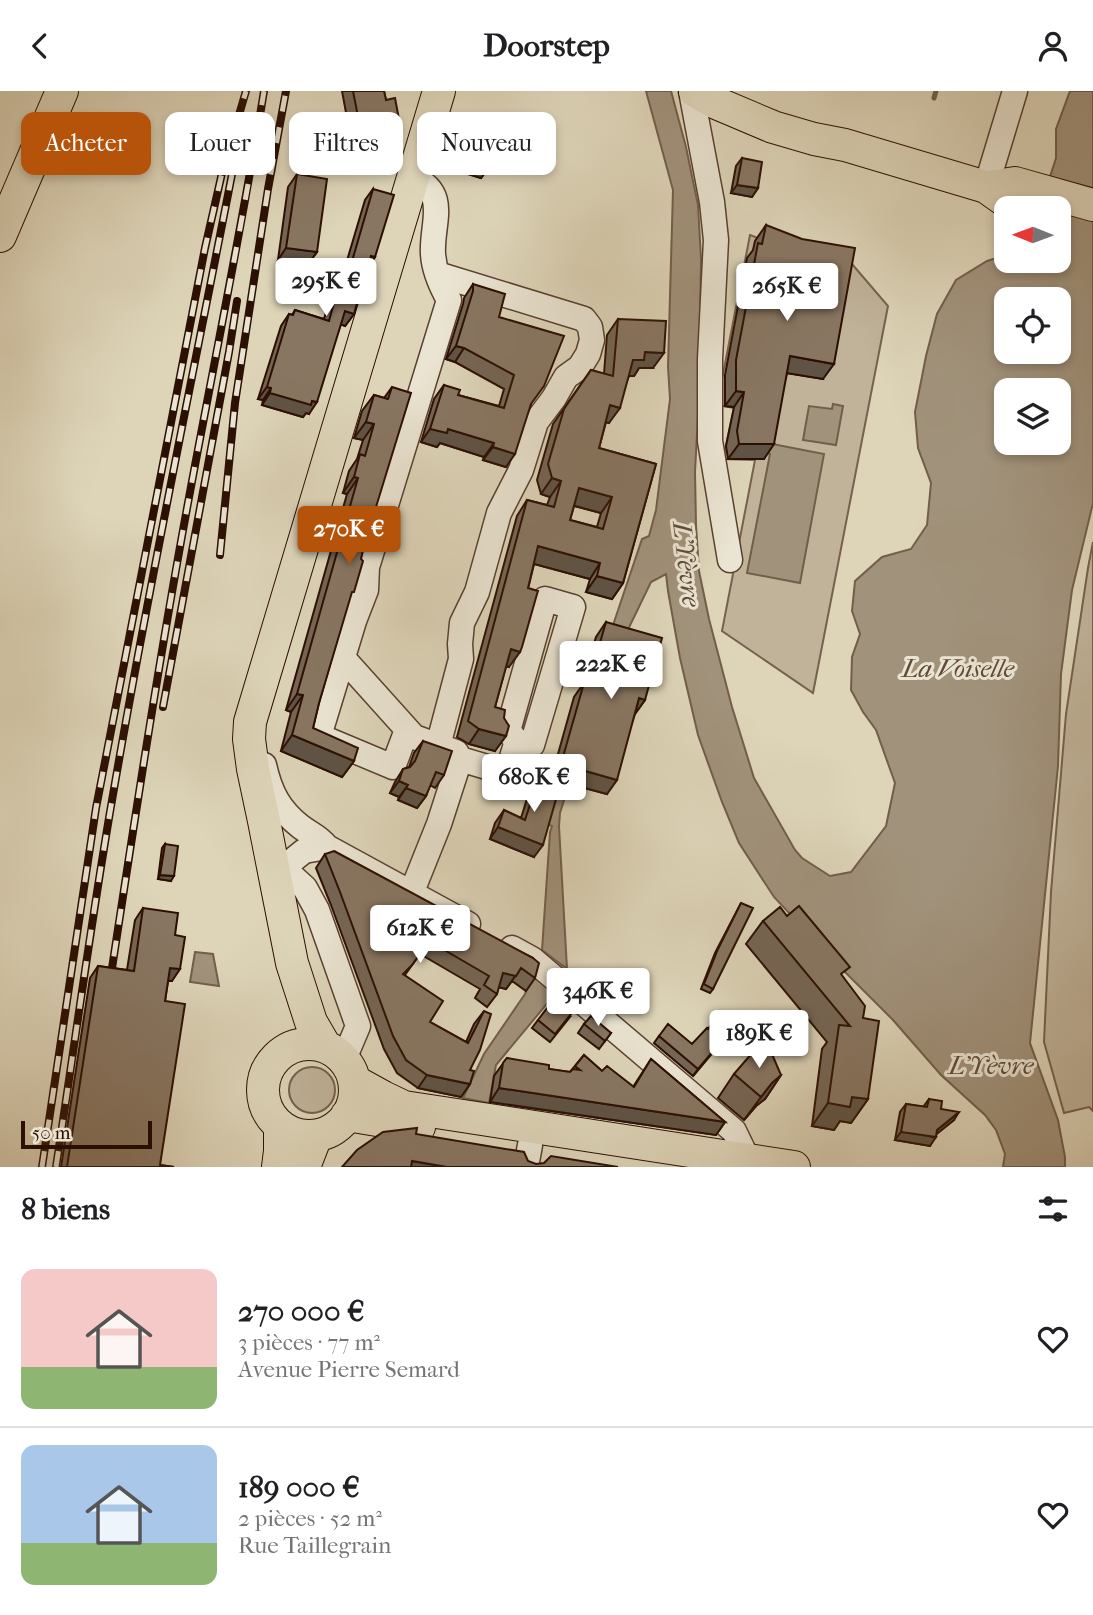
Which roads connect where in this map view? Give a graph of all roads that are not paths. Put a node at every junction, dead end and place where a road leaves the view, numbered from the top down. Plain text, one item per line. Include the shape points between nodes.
1 (62, 91) edge
2 (1015, 91) edge
3 (439, 95) edge
4 (700, 95) edge
5 (413, 178) junction
6 (986, 187) junction
7 (999, 196) edge
8 (1093, 205) edge
9 (1071, 220) edge
10 (1093, 226) edge
11 (0, 236) edge
12 (437, 274) junction
13 (730, 559) dead end
14 (342, 658) junction
15 (262, 681) junction
16 (405, 735) dead end
17 (517, 741) junction
18 (438, 746) junction
19 (460, 759) junction
20 (327, 848) junction
21 (278, 873) junction
22 (410, 891) junction
23 (292, 963) junction
24 (286, 1049) junction
25 (341, 1062) junction
26 (347, 1115) junction
27 (528, 1156) edge
28 (296, 1158) edge
29 (748, 1160) junction
30 (672, 1167) edge
31 (794, 1167) edge

1 - 11 main road
2 - 6 street
3 - 5 main road
4 - 6 main road via 773,127
4 - 13 street via 715,227 710,441
5 - 12 street via 432,192 437,211 433,254
5 - 15 main road
6 - 7 main road
6 - 8 main road via 1015,183
9 - 10 main road
12 - 14 street via 449,300 367,567 366,590
12 - 18 street via 584,319 592,340 580,367 566,377 536,422 521,470 499,513 477,592 462,623 461,659
14 - 16 street via 319,736 393,767
14 - 18 street via 414,737
15 - 20 street via 259,718 270,788 289,818 320,838
15 - 21 main road via 249,739
17 - 17 street via 508,731 545,599 573,607 532,745
17 - 19 street via 507,773
18 - 19 street via 456,752
19 - 22 street
20 - 21 street via 304,851
20 - 22 street
21 - 23 main road
21 - 25 street via 305,888 317,910 358,1026
22 - 29 street via 532,959 734,1131
23 - 24 main road
23 - 25 main road via 310,1022
24 - 25 main road via 312,1044
24 - 28 main road via 271,1063 263,1093 265,1105
25 - 26 main road via 354,1100
25 - 29 main road via 383,1097 404,1107
26 - 27 main road
26 - 28 main road
27 - 30 main road
29 - 31 main road

